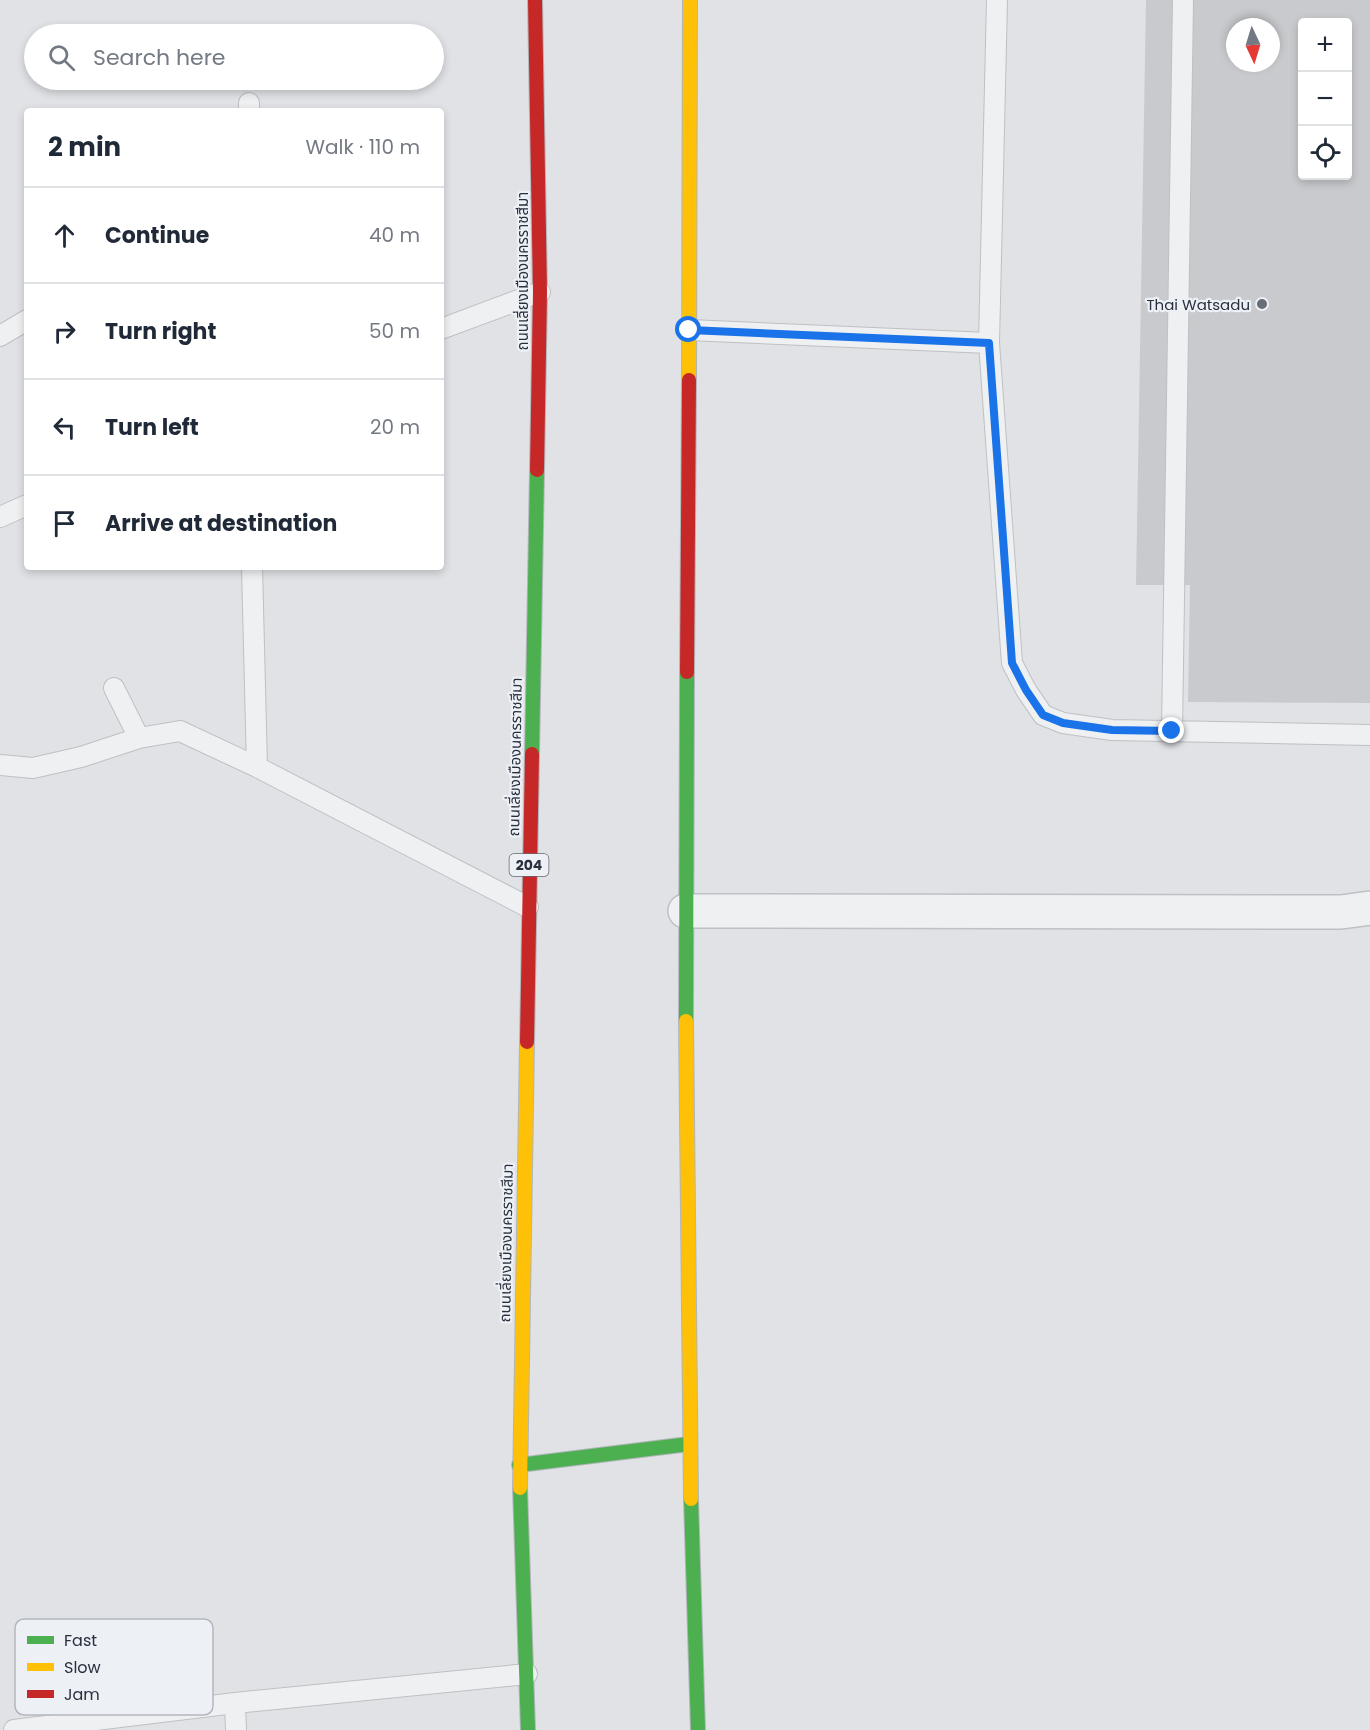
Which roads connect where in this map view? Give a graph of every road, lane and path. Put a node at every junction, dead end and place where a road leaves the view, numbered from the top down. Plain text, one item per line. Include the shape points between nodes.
1 (535, 0) edge
2 (690, 0) edge
3 (997, 0) edge
4 (1183, 0) edge
5 (540, 292) junction
6 (24, 322) edge
7 (444, 328) edge
8 (689, 330) junction
9 (0, 336) edge
10 (989, 343) junction
11 (24, 510) edge
12 (0, 517) edge
13 (252, 570) edge
14 (114, 688) dead end
15 (1172, 731) junction
16 (1370, 735) edge
17 (139, 738) junction
18 (0, 765) edge
19 (256, 767) junction
20 (528, 907) junction
21 (1370, 908) edge
22 (685, 911) junction
23 (689, 1444) junction
24 (519, 1465) junction
25 (527, 1674) junction
26 (235, 1703) junction
27 (213, 1706) edge
28 (137, 1715) edge
29 (14, 1730) edge
30 (236, 1730) edge
31 (528, 1730) edge
32 (698, 1730) edge

1 - 5 highway, ถนนเลี่ยงเมืองนครราชสีมา / 204
2 - 8 highway
3 - 10 lane
4 - 15 lane
5 - 7 lane
5 - 20 highway, ถนนเลี่ยงเมืองนครราชสีมา / 204
6 - 9 lane
8 - 10 lane
8 - 22 highway
10 - 15 lane via 1012,663 1043,715 1063,723 1112,730
11 - 12 lane
13 - 19 lane
14 - 17 lane
15 - 16 lane
17 - 18 lane via 33,768
17 - 19 lane via 180,731
19 - 20 lane
20 - 24 highway, ถนนเลี่ยงเมืองนครราชสีมา / 204
21 - 22 street via 1341,912
22 - 23 highway
23 - 24 highway
23 - 32 highway
24 - 25 highway, ถนนเลี่ยงเมืองนครราชสีมา / 204
25 - 26 lane
25 - 31 highway, ถนนเลี่ยงเมืองนครราชสีมา / 204
26 - 27 lane
26 - 30 lane
28 - 29 lane

